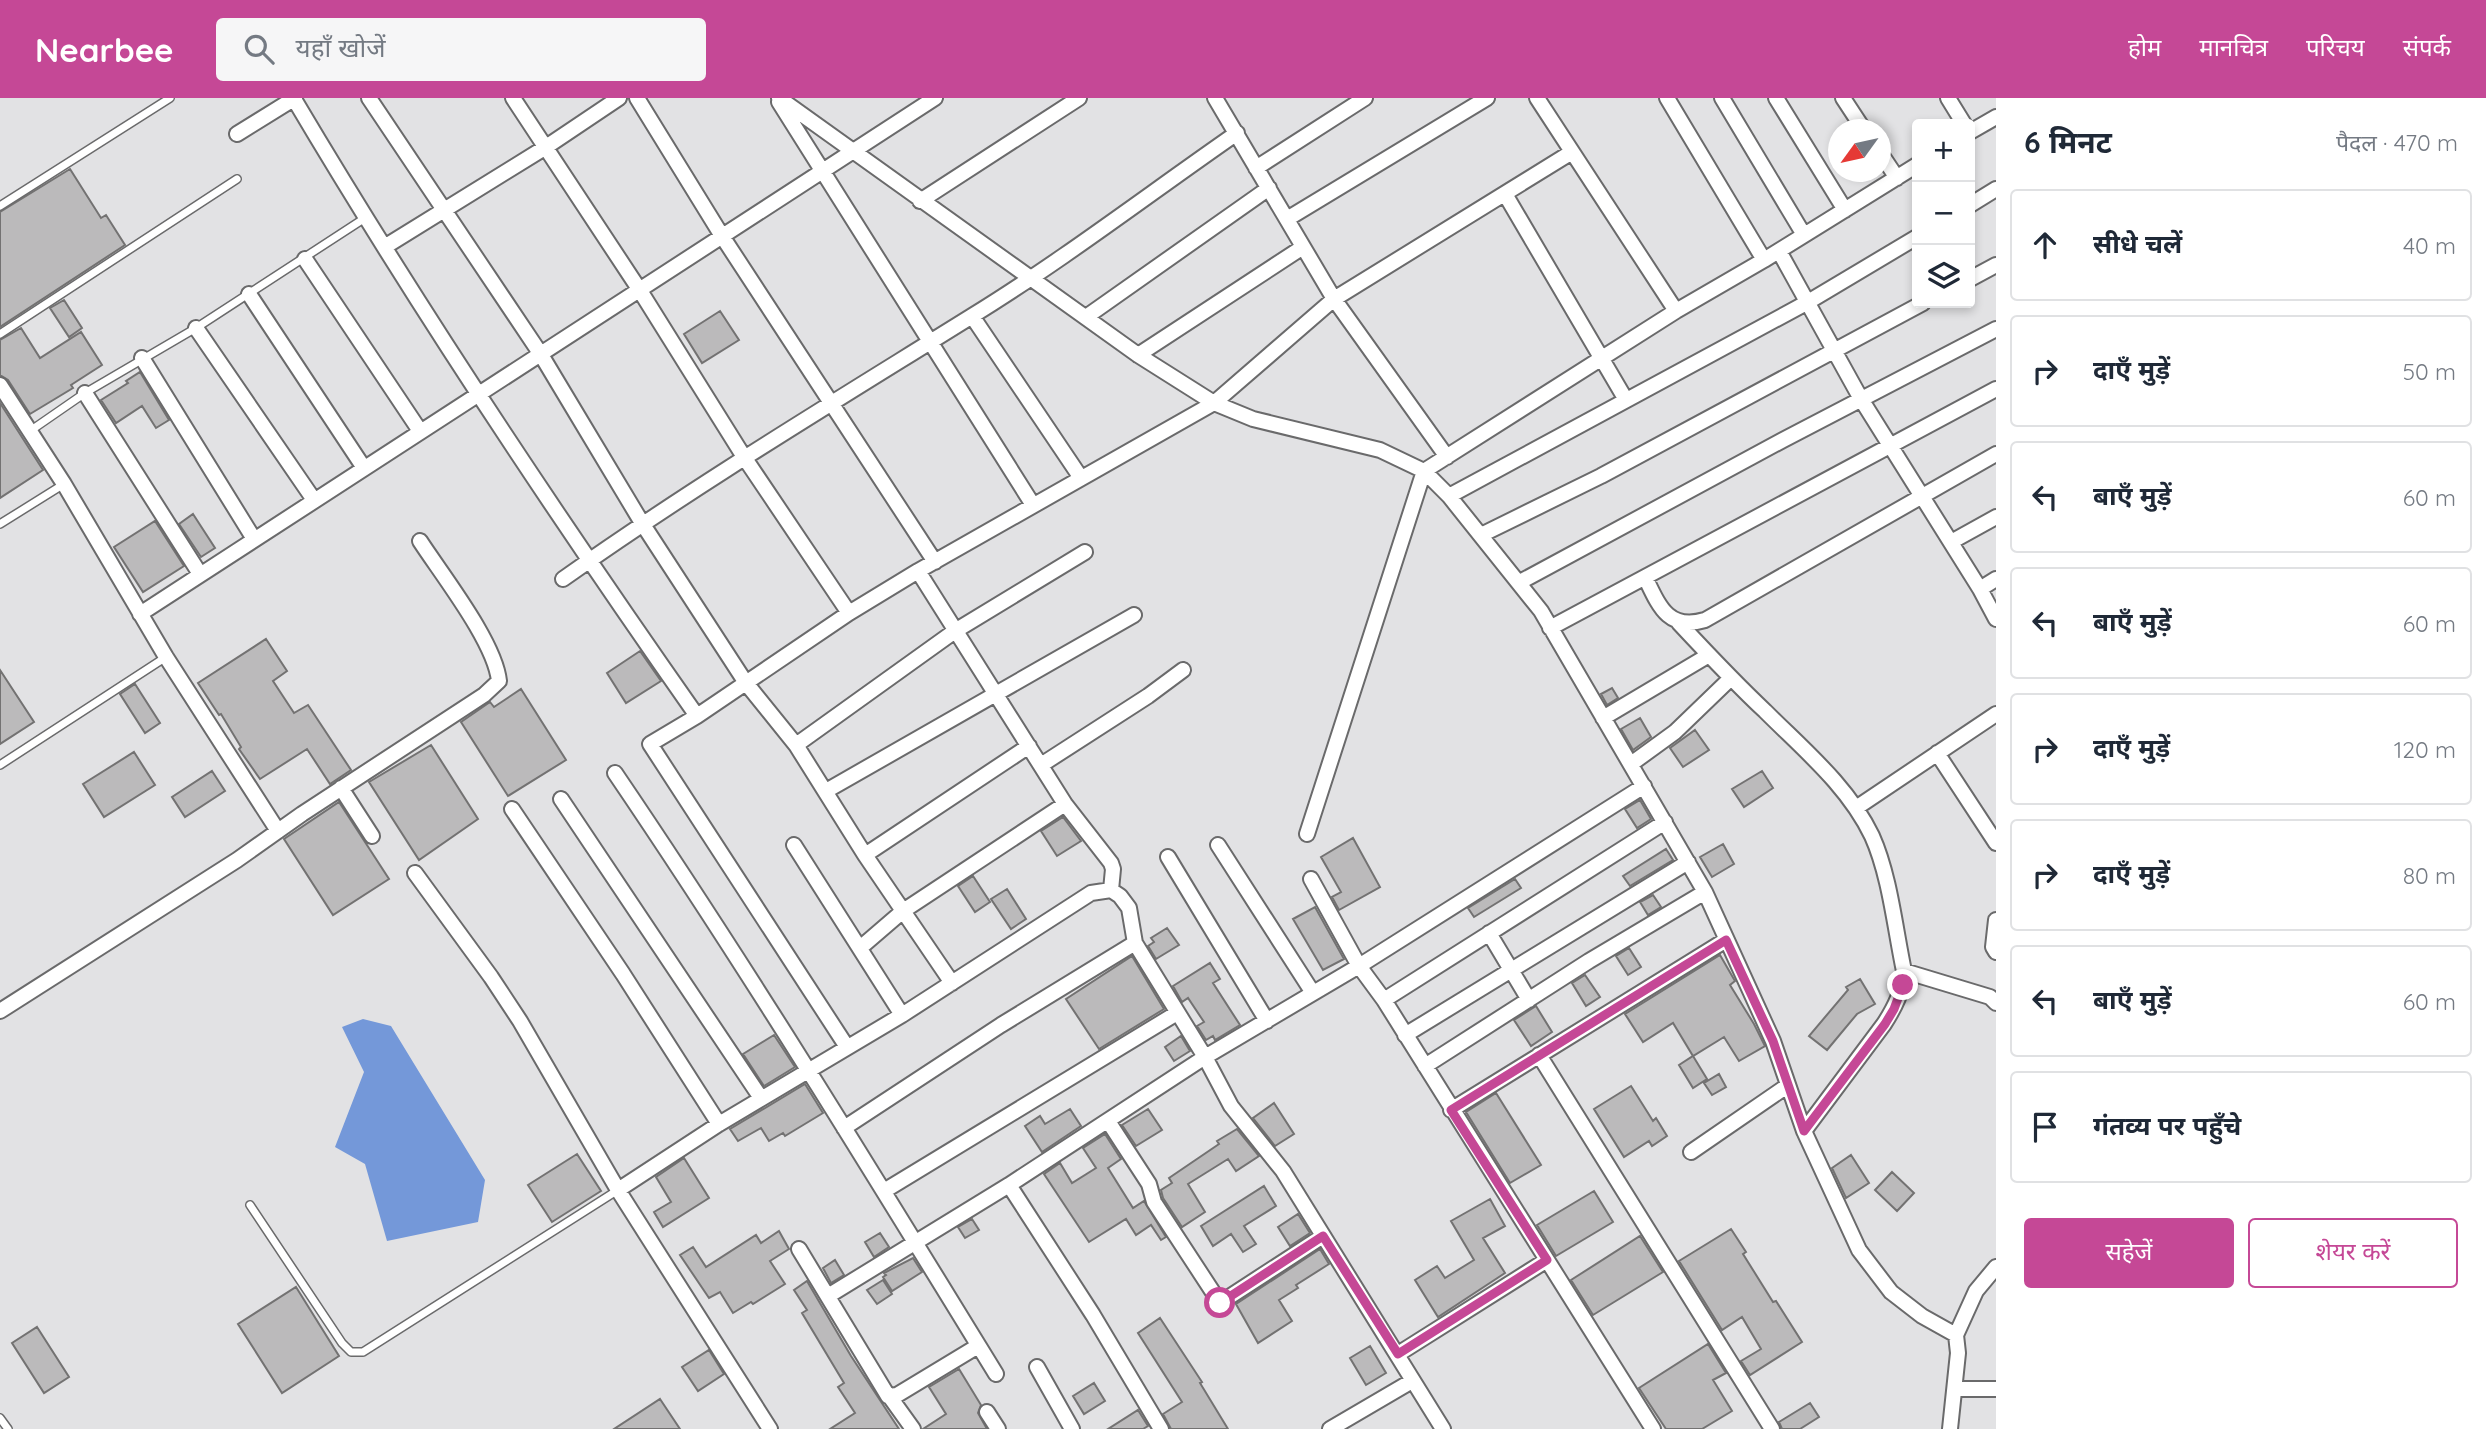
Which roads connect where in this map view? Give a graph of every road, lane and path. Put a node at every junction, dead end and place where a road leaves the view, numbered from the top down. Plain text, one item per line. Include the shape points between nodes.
1 (170, 98) edge
2 (369, 98) edge
3 (513, 98) edge
4 (619, 98) edge
5 (637, 98) edge
6 (777, 98) edge
7 (935, 98) edge
8 (1079, 98) edge
9 (1365, 98) edge
10 (1487, 98) edge
11 (1537, 98) edge
12 (1668, 98) edge
13 (1722, 98) edge
14 (1776, 98) edge
15 (1843, 98) edge
16 (1948, 98) edge
17 (1218, 99) edge
18 (287, 100) edge
19 (1996, 117) edge
20 (1857, 119) edge
21 (1961, 119) edge
22 (1975, 129) edge
23 (1237, 133) junction
24 (237, 134) dead end
25 (546, 147) junction
26 (852, 151) junction
27 (1572, 152) junction
28 (1256, 167) junction
29 (1912, 168) edge
30 (822, 170) junction
31 (1891, 170) edge
32 (1896, 178) junction
33 (237, 179) dead end
34 (1269, 188) junction
35 (1996, 189) edge
36 (1505, 194) junction
37 (920, 201) junction
38 (1975, 202) edge
39 (0, 206) edge
40 (442, 210) junction
41 (1845, 210) junction
42 (365, 218) junction
43 (1287, 219) junction
44 (1804, 235) junction
45 (722, 236) junction
46 (1912, 240) edge
47 (386, 246) junction
48 (1303, 247) junction
49 (1779, 251) junction
50 (305, 259) junction
51 (1764, 260) junction
52 (1996, 265) edge
53 (1975, 276) edge
54 (1030, 278) junction
55 (639, 289) junction
56 (249, 295) junction
57 (1334, 299) junction
58 (1808, 302) junction
59 (1913, 308) edge
60 (1676, 311) junction
61 (972, 316) junction
62 (1086, 317) junction
63 (196, 328) junction
64 (1996, 329) edge
65 (0, 334) edge
66 (930, 341) junction
67 (1834, 349) junction
68 (540, 354) junction
69 (1138, 355) junction
70 (142, 358) junction
71 (1602, 358) junction
72 (0, 385) edge
73 (1996, 389) edge
74 (85, 393) junction
75 (478, 394) junction
76 (1861, 399) junction
77 (1626, 400) junction
78 (832, 402) junction
79 (1214, 403) junction
80 (420, 431) junction
81 (29, 432) junction
82 (1890, 448) junction
83 (1996, 454) edge
84 (744, 457) junction
85 (1447, 457) junction
86 (365, 468) junction
87 (1424, 471) junction
88 (1081, 478) junction
89 (64, 484) junction
90 (1921, 495) junction
91 (1449, 496) junction
92 (314, 500) junction
93 (1032, 505) junction
94 (1996, 517) edge
95 (642, 523) junction
96 (0, 524) edge
97 (1481, 534) junction
98 (254, 540) junction
99 (420, 541) dead end
100 (1951, 542) junction
101 (1085, 552) dead end
102 (588, 561) junction
103 (935, 562) junction
104 (918, 571) junction
105 (200, 574) junction
106 (1644, 577) junction
107 (563, 579) dead end
108 (1996, 579) edge
109 (1520, 582) junction
110 (1980, 589) junction
111 (849, 613) junction
112 (140, 614) junction
113 (1134, 615) dead end
114 (1996, 620) edge
115 (1679, 623) junction
116 (1550, 628) junction
117 (955, 631) junction
118 (1709, 655) junction
119 (166, 657) junction
120 (1183, 670) dead end
121 (1731, 678) junction
122 (746, 683) junction
123 (996, 694) junction
124 (1996, 714) edge
125 (697, 716) junction
126 (1603, 718) junction
127 (796, 745) junction
128 (1028, 746) junction
129 (1937, 753) junction
130 (1631, 764) junction
131 (0, 765) edge
132 (1041, 765) junction
133 (615, 773) dead end
134 (1644, 786) junction
135 (341, 788) junction
136 (826, 791) junction
137 (561, 799) dead end
138 (1065, 804) junction
139 (1856, 808) junction
140 (512, 809) dead end
141 (1665, 822) junction
142 (278, 831) junction
143 (1307, 834) dead end
144 (372, 836) dead end
145 (1996, 842) edge
146 (794, 845) dead end
147 (1218, 845) dead end
148 (866, 855) junction
149 (1168, 857) dead end
150 (1688, 862) junction
151 (415, 873) dead end
152 (1311, 879) dead end
153 (1111, 890) junction
154 (1705, 892) junction
155 (903, 911) junction
156 (1996, 920) edge
157 (1489, 933) junction
158 (1726, 940) junction
159 (1135, 943) junction
160 (860, 948) junction
161 (1996, 952) edge
162 (1359, 966) junction
163 (1511, 970) junction
164 (1904, 971) junction
165 (952, 983) junction
166 (1314, 993) junction
167 (1384, 1000) junction
168 (1529, 1000) junction
169 (1996, 1003) edge
170 (0, 1011) edge
171 (1177, 1013) junction
172 (902, 1015) junction
173 (1268, 1021) junction
174 (1405, 1035) junction
175 (847, 1047) junction
176 (1539, 1055) junction
177 (1205, 1057) junction
178 (1425, 1066) junction
179 (807, 1071) junction
180 (1787, 1086) junction
181 (761, 1098) junction
182 (1451, 1110) junction
183 (1108, 1121) junction
184 (719, 1124) junction
185 (844, 1128) junction
186 (1804, 1131) junction
187 (1691, 1152) dead end
188 (1009, 1185) junction
189 (618, 1190) junction
190 (884, 1191) junction
191 (250, 1205) dead end
192 (1323, 1236) junction
193 (916, 1242) junction
194 (799, 1249) dead end
195 (1547, 1260) junction
196 (1996, 1267) edge
197 (828, 1296) junction
198 (1955, 1335) junction
199 (978, 1346) junction
200 (1398, 1354) junction
201 (1037, 1367) dead end
202 (996, 1374) dead end
203 (1412, 1381) junction
204 (1955, 1389) junction
205 (1996, 1389) edge
206 (890, 1398) junction
207 (988, 1412) dead end
208 (0, 1418) edge
209 (8, 1429) edge
210 (770, 1429) edge
211 (914, 1429) edge
212 (998, 1429) edge
213 (1072, 1429) edge
214 (1161, 1429) edge
215 (1330, 1429) edge
216 (1443, 1429) edge
217 (1653, 1429) edge
218 (1772, 1429) edge
219 (1950, 1429) edge

1 - 39 lane
2 - 40 street
3 - 25 street
4 - 25 street
5 - 45 street
6 - 26 street
6 - 30 street
7 - 26 street
8 - 37 street
9 - 28 street
10 - 43 street
11 - 27 street
12 - 51 street
13 - 44 street
14 - 41 street
15 - 20 street
16 - 21 street
17 - 23 street
18 - 24 street
18 - 42 street
19 - 22 street
23 - 28 street
23 - 54 street
25 - 40 street
25 - 55 street
26 - 30 street
26 - 37 street
27 - 36 street
27 - 60 street
28 - 34 street
29 - 32 street
30 - 45 street
30 - 66 street
31 - 32 street
32 - 41 street
33 - 65 lane
34 - 43 street
34 - 62 street
35 - 38 street
36 - 57 street
36 - 71 street
37 - 54 street
40 - 47 street
40 - 68 street
41 - 44 street
42 - 47 street
42 - 50 lane
43 - 48 street
44 - 49 street
45 - 55 street
45 - 78 street
46 - 58 street
47 - 75 street
48 - 57 street
48 - 69 street
49 - 51 street
49 - 58 street
50 - 56 lane
50 - 80 street
51 - 60 street
52 - 53 street
54 - 61 street
54 - 62 street
55 - 68 street
55 - 84 street
56 - 63 lane
56 - 86 street
57 - 79 street
57 - 85 street
58 - 67 street
58 - 77 street
59 - 67 street
60 - 71 street
61 - 66 street
61 - 88 street
62 - 69 street
63 - 70 lane
63 - 92 street
64 - 76 street
66 - 78 street
66 - 93 street
67 - 76 street
67 - 97 street via 1601,476
68 - 75 street
68 - 95 street
69 - 79 street
70 - 74 lane
70 - 98 street
71 - 77 street
71 - 85 street
72 - 81 street
73 - 82 street
74 - 81 lane
74 - 105 street
75 - 80 street
75 - 102 street
76 - 82 street
76 - 109 street
77 - 91 street
78 - 84 street
78 - 103 street
79 - 87 street via 1254,419 1380,450
79 - 88 street
80 - 86 street
81 - 89 street
82 - 90 street
82 - 106 street
83 - 90 street
84 - 95 street
84 - 111 street
85 - 87 street
86 - 92 street
87 - 91 street
87 - 143 street
88 - 93 street
89 - 96 lane
89 - 112 street
90 - 100 street
90 - 115 street via 1705,620
91 - 97 street
92 - 98 street
93 - 103 street
94 - 100 street
95 - 102 street
95 - 122 street
97 - 109 street
98 - 105 street
99 - 135 street via 481,633 499,681
100 - 110 street
101 - 117 street
102 - 107 street
102 - 125 street
103 - 104 street
104 - 111 street
104 - 117 street
105 - 112 street
106 - 115 street via 1657,600
106 - 116 street
108 - 110 street
109 - 116 street
110 - 114 street
111 - 122 street
112 - 119 street
113 - 123 street
115 - 118 street
116 - 126 street
117 - 123 street
117 - 127 street
118 - 121 street
118 - 126 street
119 - 131 lane
119 - 142 street
120 - 132 street
121 - 130 street via 1675,732
121 - 139 street via 1834,779
122 - 125 street
122 - 127 street
123 - 128 street
123 - 136 street
124 - 129 street
125 - 175 street via 650,744
126 - 130 street
127 - 136 street
128 - 132 street
128 - 148 street
129 - 139 street
129 - 145 street
130 - 134 street
132 - 138 street
133 - 179 street
134 - 141 street
134 - 162 street
135 - 142 street
135 - 144 street
136 - 148 street
137 - 181 street
138 - 153 street via 1111,863
138 - 155 street
139 - 164 street via 1882,867
140 - 184 street
141 - 150 street
141 - 157 street
142 - 170 street
146 - 160 street
147 - 166 street
148 - 155 street
149 - 173 street
150 - 154 street
150 - 163 street
151 - 189 street via 520,1021
152 - 162 street
153 - 159 street via 1129,908
153 - 165 street via 1091,893
154 - 158 street
154 - 168 street
155 - 160 street
155 - 165 street
156 - 161 street
157 - 163 street
157 - 167 street
158 - 176 street
158 - 180 street via 1773,1041
159 - 171 street
159 - 185 street
160 - 172 street
162 - 166 street
162 - 167 street
163 - 168 street
163 - 174 street
164 - 169 street via 1990,997
164 - 186 street via 1894,1009
165 - 172 street
166 - 173 street
167 - 174 street
168 - 178 street
171 - 177 street
171 - 190 street
172 - 175 street
173 - 177 street
174 - 178 street
175 - 179 street
176 - 182 street
176 - 218 street
177 - 183 street
177 - 192 street via 1231,1106 1283,1171
178 - 182 street
179 - 181 street
179 - 185 street
180 - 186 street
180 - 187 street
181 - 184 street
182 - 195 street
183 - 188 street
183 - 192 street via 1220,1303
184 - 189 street
185 - 190 street
186 - 198 street via 1859,1250 1891,1292
188 - 193 street
188 - 214 street
189 - 191 lane via 363,1352 351,1352 342,1343
189 - 210 street
190 - 193 street
192 - 200 street
193 - 197 street
193 - 199 street
194 - 197 street
195 - 200 street
195 - 217 street
196 - 198 street via 1976,1291
197 - 206 street
198 - 204 street
199 - 202 street
199 - 206 street
200 - 203 street
201 - 213 street
203 - 215 street
203 - 216 street
204 - 205 street
204 - 219 street
206 - 211 street
207 - 212 street
208 - 209 lane

